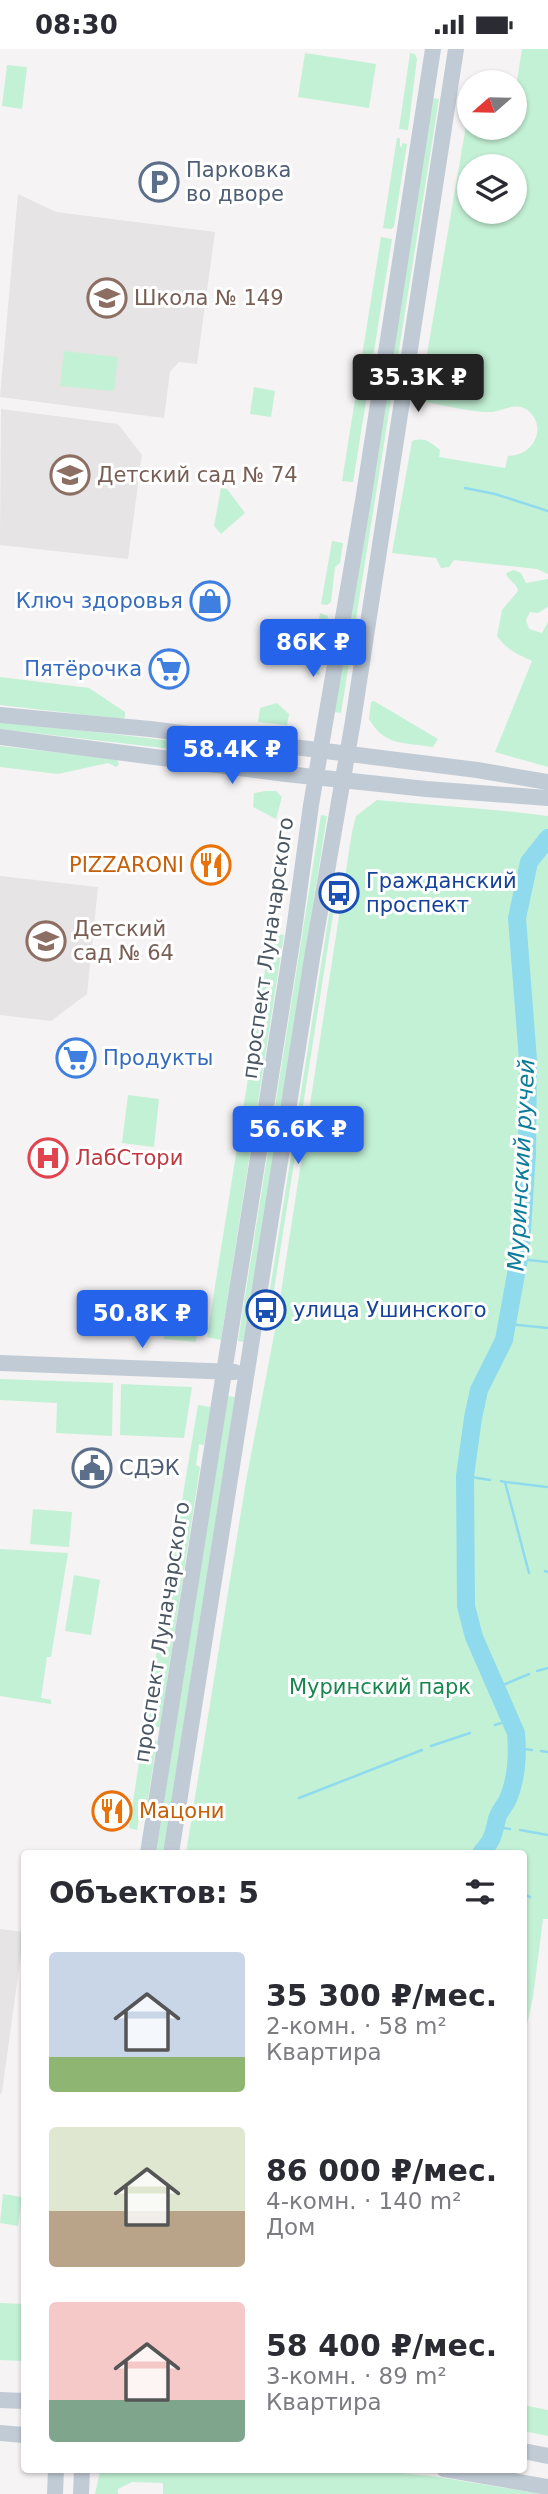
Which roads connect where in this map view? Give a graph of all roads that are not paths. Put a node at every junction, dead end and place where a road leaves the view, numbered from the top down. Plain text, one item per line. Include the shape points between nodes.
1 (433, 49) edge
2 (456, 49) edge
3 (426, 90) junction
4 (449, 93) junction
5 (0, 715) edge
6 (0, 737) edge
7 (320, 751) junction
8 (348, 754) junction
9 (315, 777) junction
10 (343, 780) junction
11 (548, 782) edge
12 (548, 798) edge
13 (0, 1363) edge
14 (225, 1370) junction
15 (247, 1374) junction
16 (148, 1850) edge
17 (171, 1850) edge
18 (0, 2400) edge
19 (21, 2401) edge
20 (0, 2433) edge
21 (21, 2435) edge
22 (527, 2452) edge
23 (548, 2456) edge
24 (56, 2473) edge
25 (82, 2473) edge
26 (467, 2473) edge
27 (548, 2487) edge
28 (55, 2494) edge
29 (81, 2494) edge

1 - 3 main road, проспект Луначарского
2 - 4 main road, проспект Луначарского
3 - 4 main road
3 - 7 main road, проспект Луначарского
4 - 8 main road, проспект Луначарского
5 - 7 main road
6 - 9 main road
7 - 8 main road
7 - 9 main road, проспект Луначарского
8 - 10 main road, проспект Луначарского
8 - 11 main road
9 - 10 main road
9 - 14 main road, проспект Луначарского
10 - 12 main road
10 - 15 main road, проспект Луначарского
13 - 14 main road
14 - 15 main road
14 - 16 main road, проспект Луначарского
15 - 17 main road, проспект Луначарского
18 - 19 main road
20 - 21 main road
22 - 23 main road
24 - 28 main road
25 - 29 main road
26 - 27 main road

